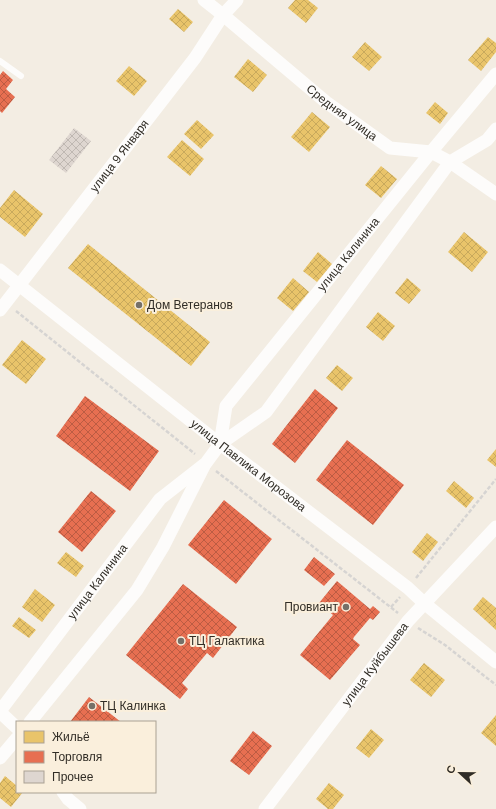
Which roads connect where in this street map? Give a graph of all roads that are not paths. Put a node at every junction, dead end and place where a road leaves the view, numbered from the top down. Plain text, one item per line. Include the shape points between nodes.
1 (204, 0) edge
2 (236, 0) edge
3 (223, 15) junction
4 (0, 61) edge
5 (496, 74) edge
6 (21, 76) dead end
7 (496, 129) edge
8 (431, 152) junction
9 (450, 162) junction
10 (496, 194) edge
11 (0, 270) edge
12 (19, 285) junction
13 (3, 306) edge
14 (220, 444) junction
15 (206, 463) junction
16 (496, 528) edge
17 (424, 603) junction
18 (496, 662) edge
19 (0, 712) edge
20 (31, 721) edge
21 (16, 727) edge
22 (16, 739) edge
23 (0, 758) edge
24 (64, 793) edge
25 (80, 809) edge
26 (265, 809) edge

1 - 3 street, Средняя улица
2 - 3 street, улица 9 Января
3 - 8 street, Средняя улица via 326,102 390,148
3 - 12 street, улица 9 Января via 195,58
4 - 6 lane
5 - 8 street, улица Калинина
7 - 9 street, улица Калинина via 487,140
8 - 9 street, Средняя улица
8 - 14 street, улица Калинина via 226,406
9 - 10 street, Средняя улица
9 - 14 street, улица Калинина via 266,412
11 - 12 street, улица Павлика Морозова
12 - 13 street, улица 9 Января
12 - 14 street, улица Павлика Морозова
14 - 15 street, улица Калинина
14 - 17 street, улица Павлика Морозова
15 - 19 street, улица Калинина via 160,499
15 - 20 street, улица Калинина via 163,547 137,590
16 - 17 street, улица Куйбышева
17 - 18 street, улица Павлика Морозова
17 - 26 street, улица Куйбышева
19 - 21 street
22 - 23 street
24 - 25 street

